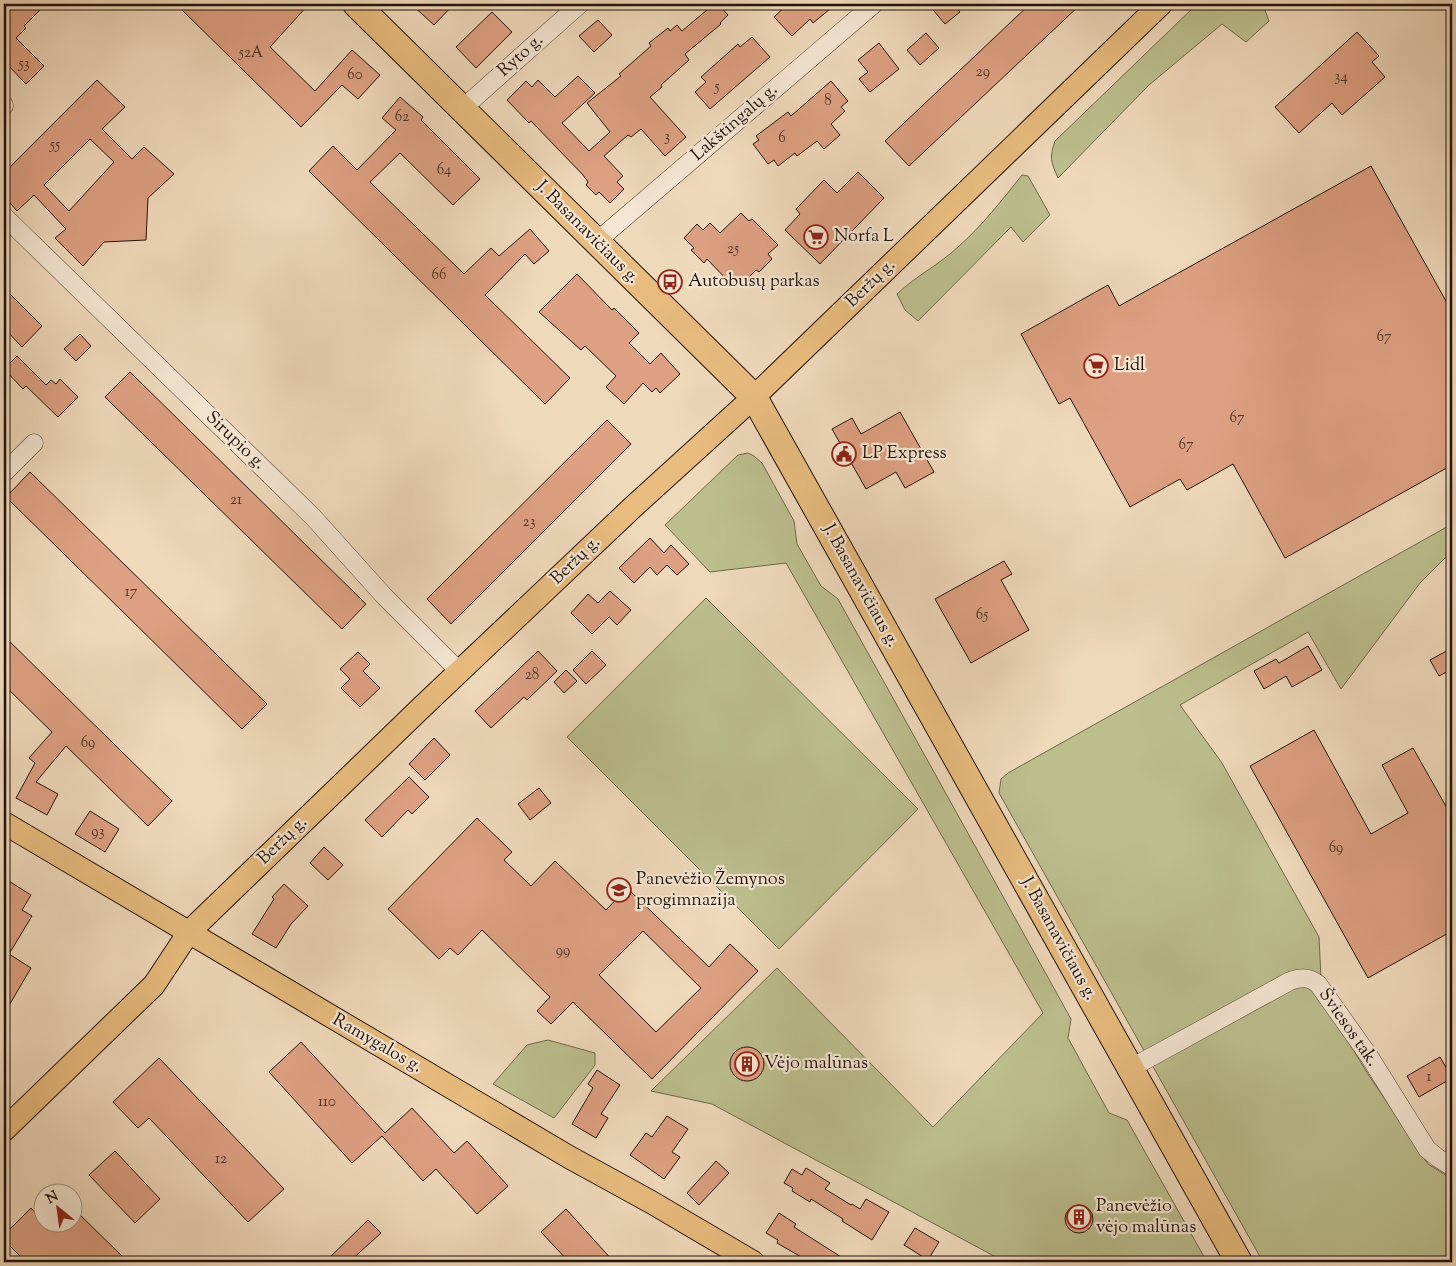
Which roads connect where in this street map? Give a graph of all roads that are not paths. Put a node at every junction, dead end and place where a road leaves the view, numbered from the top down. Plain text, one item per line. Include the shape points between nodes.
1 (356, 4) edge
2 (580, 4) edge
3 (874, 4) edge
4 (1161, 4) edge
5 (462, 109) junction
6 (4, 216) edge
7 (596, 242) junction
8 (754, 397) junction
9 (34, 443) dead end
10 (4, 473) edge
11 (460, 672) junction
12 (4, 823) edge
13 (189, 932) junction
14 (1131, 1068) junction
15 (4, 1130) edge
16 (1452, 1167) edge
17 (753, 1262) edge
18 (1239, 1262) edge

1 - 5 highway, J. Basanavičiaus g.
2 - 5 street, Ryto g.
3 - 7 street, Lakštingalų g.
4 - 8 main road, Beržų g.
5 - 7 highway, J. Basanavičiaus g.
6 - 11 street, Sirupio g. via 313,517 384,596
7 - 8 highway, J. Basanavičiaus g.
8 - 11 main road, Beržų g.
8 - 14 highway, J. Basanavičiaus g.
9 - 10 street
11 - 13 main road, Beržų g.
12 - 13 main road, Ramygalos g.
13 - 15 main road, Beržų g. via 154,985
13 - 17 main road, Ramygalos g.
14 - 16 street, Šviesos tak. via 1290,980 1310,978 1318,984 1368,1056 1427,1149
14 - 18 highway, J. Basanavičiaus g.

